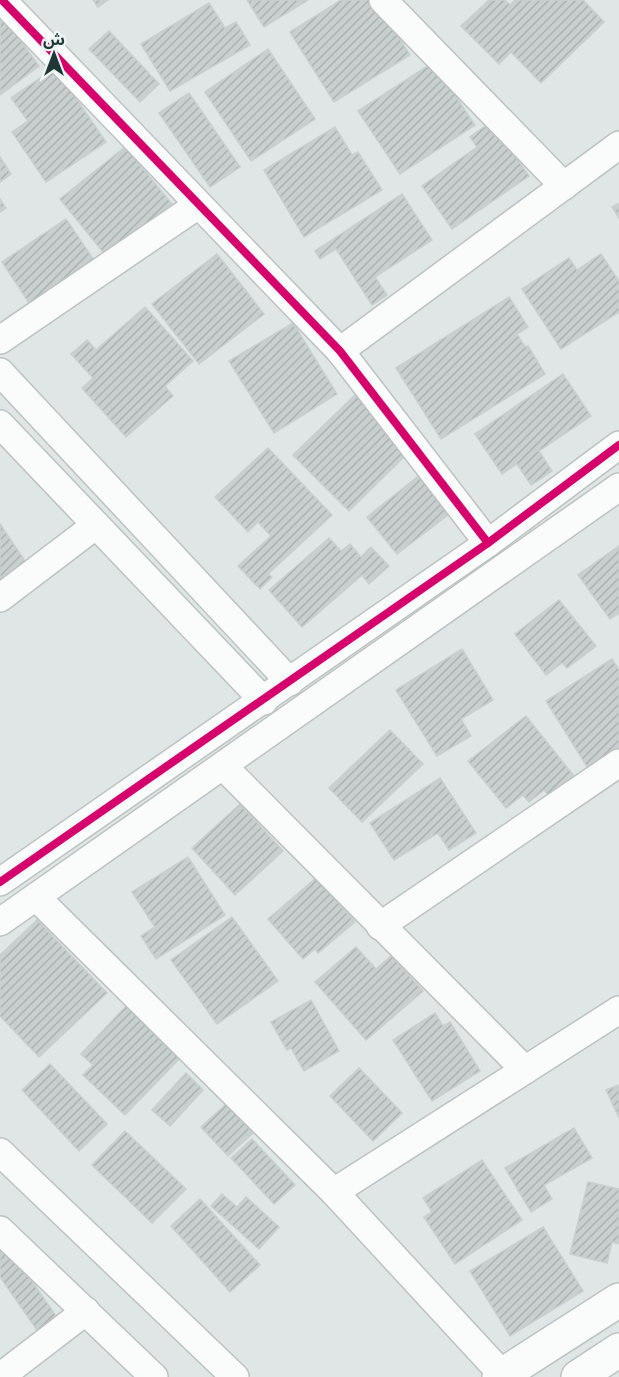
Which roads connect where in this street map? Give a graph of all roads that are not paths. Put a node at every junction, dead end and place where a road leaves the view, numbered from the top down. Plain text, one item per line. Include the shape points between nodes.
1 (2, 0) edge
2 (383, 0) edge
3 (619, 145) edge
4 (564, 186) junction
5 (198, 205) junction
6 (0, 340) edge
7 (340, 351) junction
8 (0, 372) edge
9 (0, 424) edge
10 (619, 446) edge
11 (619, 487) edge
12 (96, 525) junction
13 (488, 543) junction
14 (0, 598) edge
15 (290, 682) junction
16 (264, 701) junction
17 (619, 763) edge
18 (224, 767) junction
19 (0, 882) edge
20 (36, 897) junction
21 (0, 922) edge
22 (380, 926) junction
23 (619, 1010) edge
24 (525, 1070) junction
25 (0, 1152) edge
26 (334, 1192) junction
27 (0, 1230) edge
28 (619, 1300) edge
29 (86, 1311) junction
30 (615, 1361) edge
31 (501, 1376) edge
32 (0, 1377) edge
33 (154, 1377) edge
34 (235, 1377) edge
35 (578, 1377) edge

1 - 5 street
2 - 4 street
3 - 4 street
4 - 7 street
5 - 6 street
5 - 7 street
7 - 13 street
8 - 15 street
9 - 12 street
10 - 13 street
11 - 18 street
12 - 14 street
12 - 16 street
13 - 15 street
15 - 16 street
16 - 19 street
17 - 22 street
18 - 20 street
18 - 22 street
20 - 21 street
20 - 26 street
22 - 24 street
23 - 24 street
24 - 26 street
25 - 34 street
26 - 31 street
27 - 29 street
28 - 31 street
29 - 32 street
29 - 33 street
30 - 35 street

